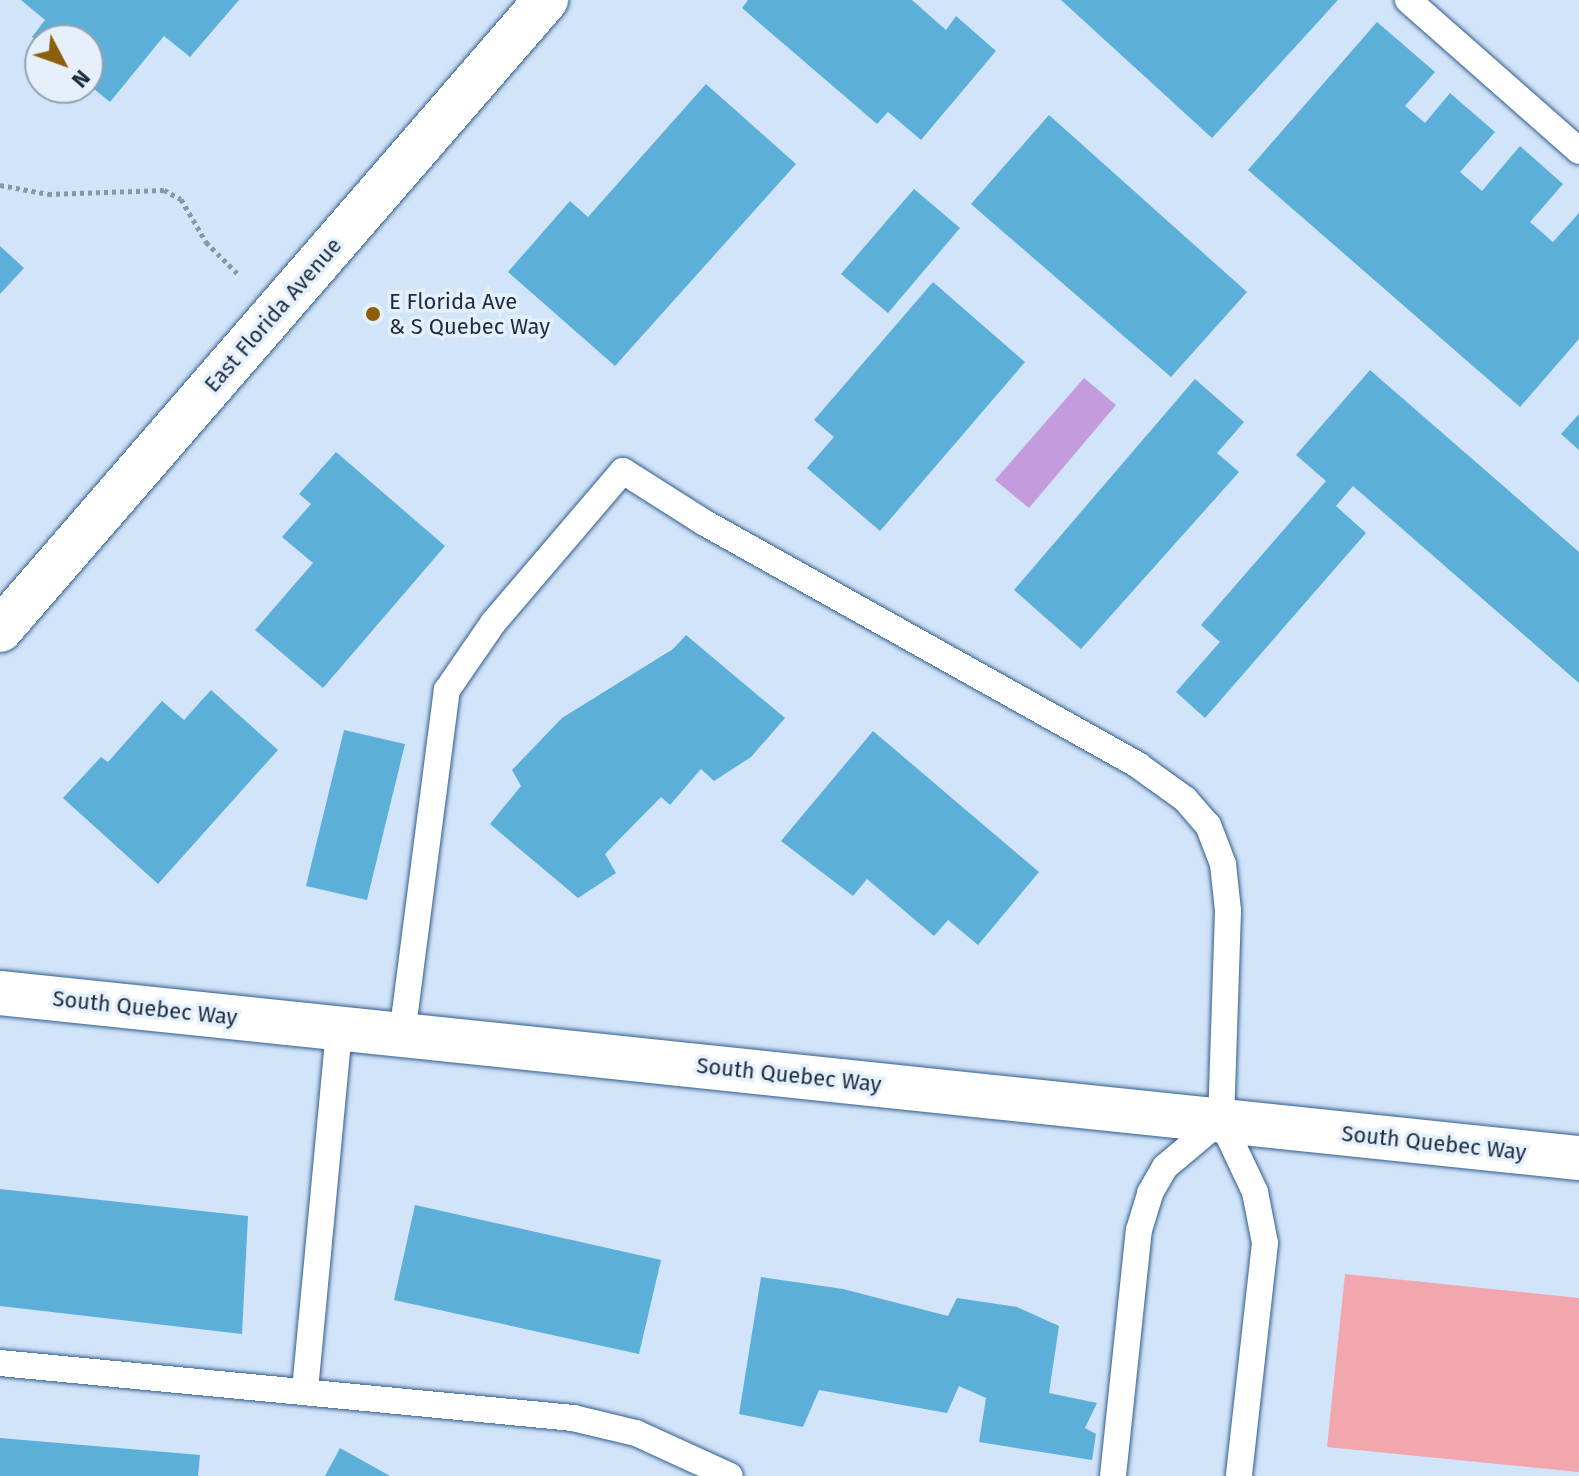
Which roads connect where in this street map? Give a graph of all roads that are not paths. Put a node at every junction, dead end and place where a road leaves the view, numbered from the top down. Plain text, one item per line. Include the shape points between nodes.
1 (546, 0) edge
2 (1408, 0) edge
3 (1579, 151) edge
4 (0, 630) edge
5 (0, 976) edge
6 (0, 993) edge
7 (60, 998) junction
8 (339, 1029) junction
9 (402, 1035) junction
10 (1221, 1120) junction
11 (1579, 1158) edge
12 (0, 1363) edge
13 (305, 1390) junction
14 (730, 1476) edge
15 (1113, 1476) edge
16 (1239, 1476) edge

1 - 4 street, East Florida Avenue
2 - 3 lane
5 - 7 street
6 - 7 street, South Quebec Way
7 - 8 street, South Quebec Way
8 - 9 street, South Quebec Way
8 - 13 lane
9 - 10 street, South Quebec Way
9 - 10 lane via 447,690 485,633 623,471 705,523 1139,766 1199,812 1217,843 1227,890
10 - 11 street, South Quebec Way
10 - 15 lane via 1165,1167 1150,1193 1139,1230
10 - 16 lane via 1255,1192 1265,1243
12 - 13 lane
13 - 14 lane via 596,1421 636,1433

